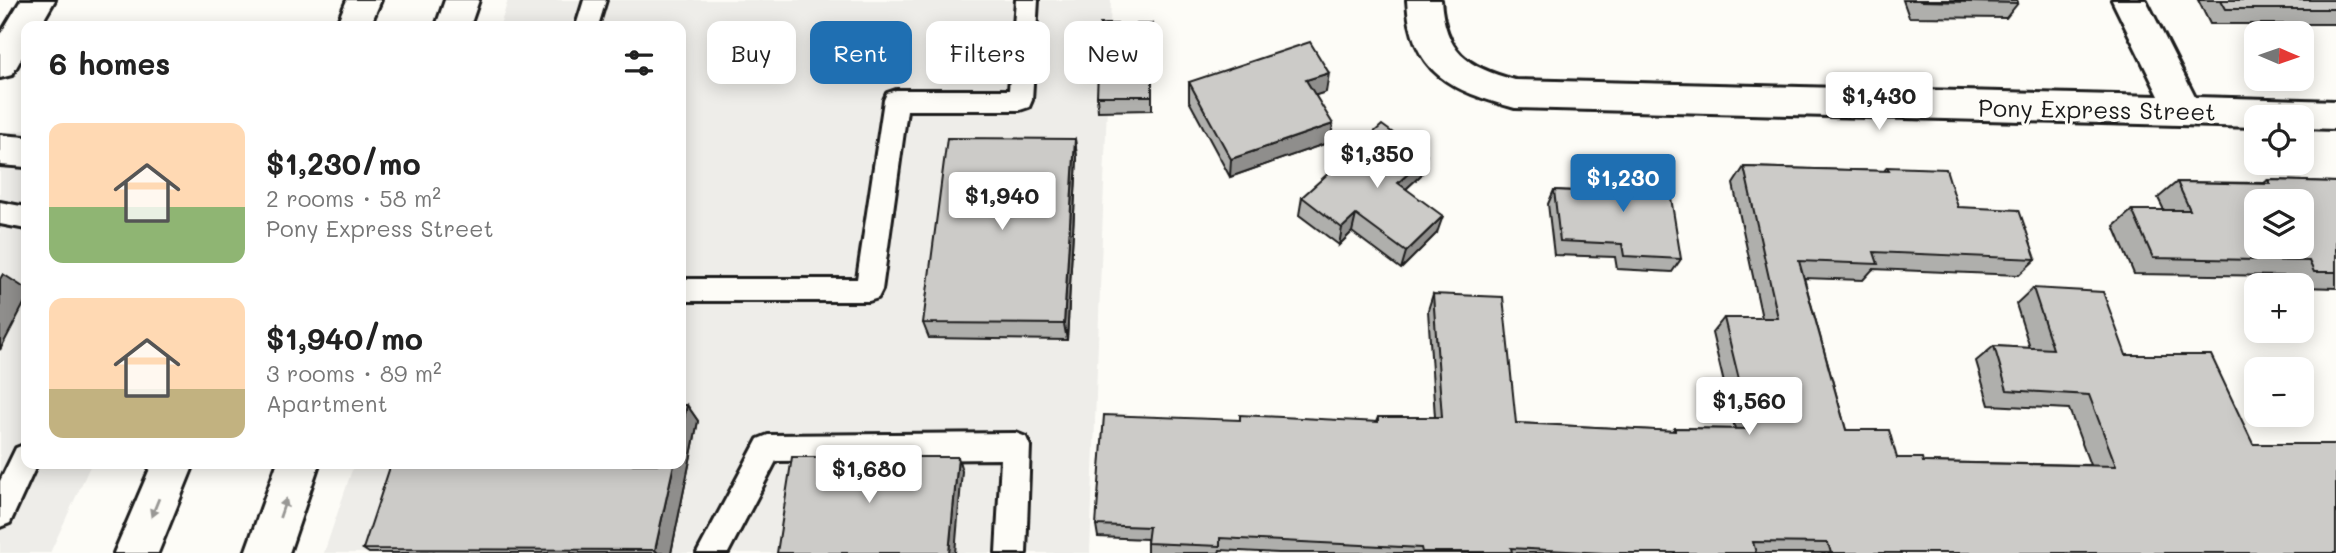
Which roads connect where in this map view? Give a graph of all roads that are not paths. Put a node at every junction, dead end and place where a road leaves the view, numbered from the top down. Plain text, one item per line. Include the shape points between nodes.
1 (38, 0) edge
2 (364, 0) edge
3 (462, 0) edge
4 (595, 0) edge
5 (1027, 0) edge
6 (1424, 0) edge
7 (2129, 0) edge
8 (26, 21) edge
9 (355, 21) edge
10 (455, 21) edge
11 (589, 21) edge
12 (21, 29) edge
13 (0, 65) edge
14 (2184, 111) junction
15 (2336, 116) edge
16 (0, 213) edge
17 (21, 217) edge
18 (686, 289) edge
19 (21, 468) edge
20 (171, 469) edge
21 (296, 469) edge
22 (0, 513) edge
23 (136, 553) edge
24 (267, 553) edge
25 (712, 553) edge
26 (1011, 553) edge

1 - 8 street
2 - 9 street
3 - 10 street
4 - 11 lane
5 - 18 lane via 1020,100 896,100 869,290
6 - 14 street, Pony Express Street via 1427,32 1446,64 1476,84 1516,94
7 - 14 street
12 - 13 street
14 - 15 street, Pony Express Street
16 - 17 lane
19 - 22 lane
20 -> 23 street
24 -> 21 street
25 - 26 lane via 768,448 1016,446

